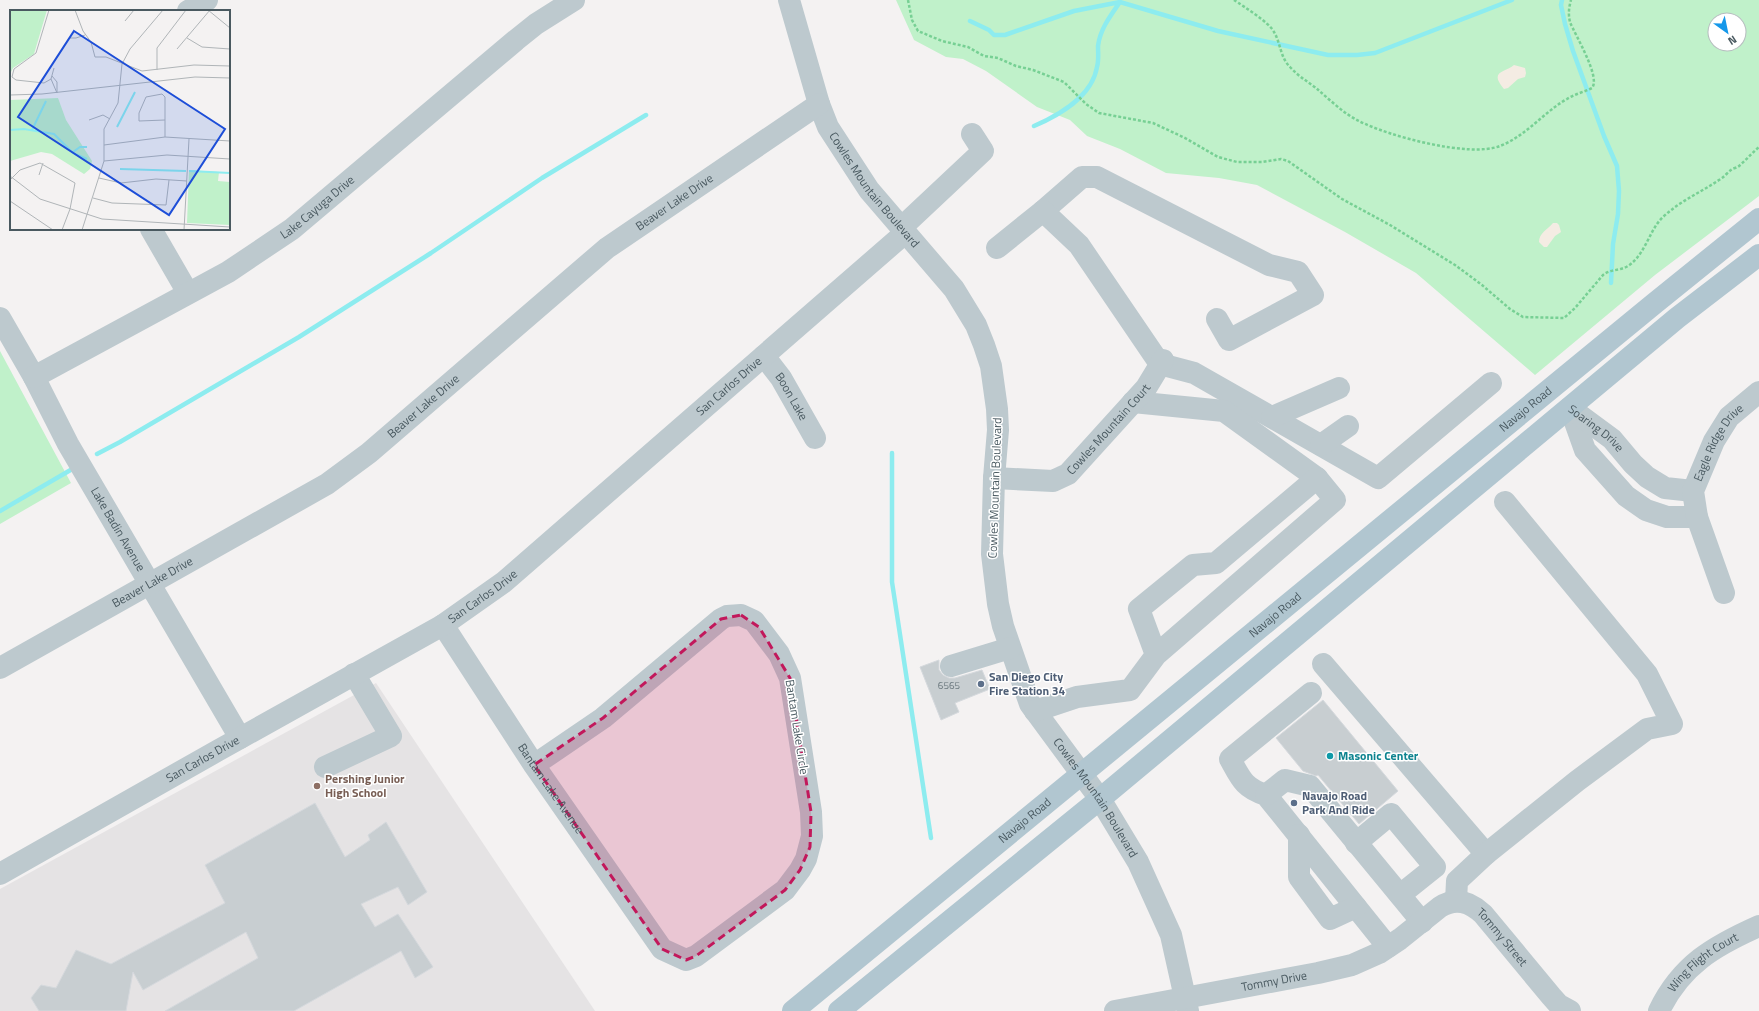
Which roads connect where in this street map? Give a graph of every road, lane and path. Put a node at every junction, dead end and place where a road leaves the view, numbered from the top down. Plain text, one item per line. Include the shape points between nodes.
1 (207, 0) edge
2 (574, 0) edge
3 (789, 0) edge
4 (908, 0) edge
5 (1234, 0) edge
6 (1571, 0) edge
7 (190, 10) edge
8 (819, 104) junction
9 (972, 134) dead end
10 (1759, 147) edge
11 (1043, 211) junction
12 (1758, 220) edge
13 (152, 230) edge
14 (903, 230) junction
15 (998, 248) dead end
16 (1759, 255) edge
17 (188, 293) junction
18 (0, 318) edge
19 (1217, 319) dead end
20 (764, 356) junction
21 (1161, 362) junction
22 (34, 377) junction
23 (1491, 383) dead end
24 (1339, 388) dead end
25 (1759, 392) edge
26 (1133, 402) junction
27 (1570, 408) junction
28 (1272, 417) junction
29 (1348, 426) dead end
30 (815, 438) dead end
31 (1321, 445) junction
32 (1637, 468) junction
33 (994, 478) junction
34 (1316, 478) junction
35 (1617, 487) junction
36 (1693, 491) junction
37 (1505, 502) dead end
38 (1697, 516) junction
39 (151, 583) junction
40 (1724, 593) dead end
41 (443, 625) junction
42 (1010, 648) junction
43 (1156, 655) junction
44 (1323, 664) dead end
45 (951, 666) dead end
46 (0, 668) edge
47 (354, 674) junction
48 (1311, 693) dead end
49 (1035, 711) junction
50 (240, 738) junction
51 (534, 765) junction
52 (325, 767) dead end
53 (1082, 775) junction
54 (1266, 795) junction
55 (1100, 799) junction
56 (1299, 835) junction
57 (1356, 843) junction
58 (1486, 854) junction
59 (0, 874) edge
60 (1400, 895) junction
61 (1456, 901) junction
62 (1356, 907) junction
63 (1422, 922) junction
64 (1759, 926) edge
65 (1388, 946) junction
66 (662, 949) joint
67 (1187, 1004) edge
68 (792, 1011) edge
69 (839, 1011) edge
70 (1115, 1011) edge
71 (1570, 1011) edge
72 (1659, 1011) edge

1 - 7 street
2 - 17 street, Lake Cayuga Drive via 516,40 292,229 228,272
3 - 8 street, Cowles Mountain Boulevard
4 - 10 path via 912,20 918,31 1064,82 1086,104 1099,112 1153,123 1218,157 1237,162 1262,162 1281,158 1288,161 1342,199 1455,265 1523,317 1564,318 1607,272 1629,266 1644,248 1657,223 1668,212 1722,178
5 - 6 path via 1274,31 1284,60 1302,80 1315,87 1357,121 1375,129 1450,148 1482,150 1500,146 1520,135 1567,99 1594,86 1594,78 1570,22
8 - 14 street, Cowles Mountain Boulevard via 828,127 869,190
8 - 39 street, Beaver Lake Drive via 607,248 374,448 327,484
9 - 14 street, San Carlos Drive via 983,151
11 - 15 street
11 - 19 street via 1082,177 1097,177 1270,266 1298,272 1313,295 1228,340
11 - 21 street via 1079,245
12 - 27 main road via 1648,326 1574,390
12 - 53 main road, Navajo Road
13 - 17 street
14 - 20 street, San Carlos Drive
14 - 33 street, Cowles Mountain Boulevard via 954,289 976,325 984,345 997,409
16 - 27 main road via 1677,318
17 - 22 street, Lake Cayuga Drive
18 - 22 street, Lake Badin Avenue
20 - 30 street, Boon Lake via 781,378
20 - 41 street, San Carlos Drive via 504,582
21 - 26 street, Cowles Mountain Court via 1146,388
21 - 28 street via 1194,373
22 - 39 street, Lake Badin Avenue via 68,444
23 - 31 street via 1378,478
24 - 28 street
25 - 36 street, Eagle Ridge Drive via 1729,417 1714,441
26 - 33 street, Cowles Mountain Court via 1068,474 1053,481
26 - 34 street via 1224,411
27 - 32 street, Soaring Drive via 1612,439
27 - 35 street, Soaring Drive via 1585,450
27 - 55 main road
28 - 31 street
29 - 31 street
32 - 35 street
32 - 36 street, Soaring Drive via 1665,488
33 - 42 street, Cowles Mountain Boulevard via 994,579
34 - 43 street via 1335,500
34 - 43 street via 1216,563 1193,565 1139,609
35 - 38 street, Soaring Drive via 1646,510 1668,517
36 - 38 street, Eagle Ridge Drive
37 - 58 street via 1647,674 1672,724 1647,728
38 - 40 street, Eagle Ridge Drive
39 - 46 street, Beaver Lake Drive
39 - 50 street, Lake Badin Avenue
41 - 47 street, San Carlos Drive
41 - 51 street, Bantam Lake Avenue
42 - 45 street
42 - 49 street, Cowles Mountain Boulevard via 1030,704
43 - 49 street via 1130,690 1077,697
44 - 58 street
47 - 50 street, San Carlos Drive
47 - 52 street via 391,736
48 - 54 street via 1230,759 1246,785 1253,791
49 - 53 street, Cowles Mountain Boulevard
50 - 59 street, San Carlos Drive
51 - 66 street, Bantam Lake Avenue
51 - 66 street, Bantam Lake Circle via 603,718 727,616 748,617 760,627 779,654 790,678 811,812 810,847 800,870 784,890 696,956 686,960
53 - 55 street, Cowles Mountain Boulevard
53 - 68 main road, Navajo Road
54 - 56 street
54 - 57 street via 1285,780 1310,786
55 - 67 street, Cowles Mountain Boulevard via 1138,862 1169,930
55 - 69 main road
56 - 62 street
56 - 62 street via 1299,877 1330,919
57 - 60 street
57 - 60 street via 1391,814 1435,867
58 - 61 street via 1458,881
60 - 63 street
61 - 63 street via 1444,905
61 - 71 street, Tommy Street via 1465,902 1483,914 1551,996
62 - 65 street
63 - 65 street, Tommy Drive
64 - 72 street, Wing Flight Court via 1728,940 1698,960 1674,986
65 - 67 street, Tommy Drive via 1352,965
67 - 70 street, Tommy Drive

